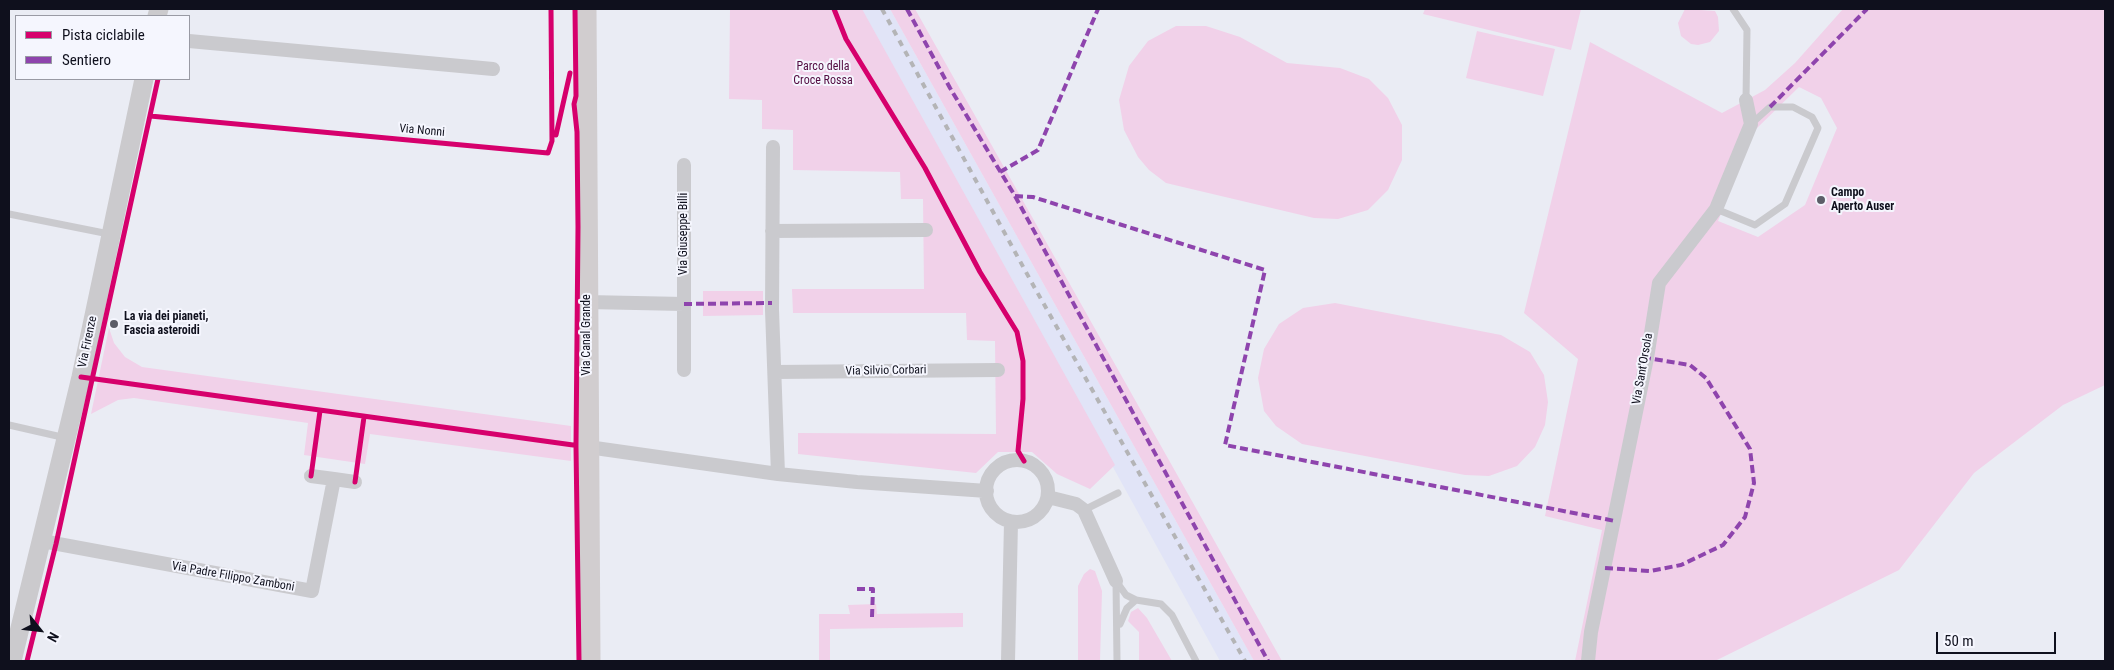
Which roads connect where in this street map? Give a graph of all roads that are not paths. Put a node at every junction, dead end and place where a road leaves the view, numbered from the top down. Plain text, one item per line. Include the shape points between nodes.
1 (586, 9) edge
2 (1733, 9) edge
3 (190, 40) edge
4 (493, 68) dead end
5 (144, 80) edge
6 (1746, 100) joint
7 (1751, 124) junction
8 (773, 147) dead end
9 (684, 165) dead end
10 (1716, 209) junction
11 (9, 214) edge
12 (926, 230) dead end
13 (772, 231) junction
14 (111, 234) junction
15 (587, 302) junction
16 (684, 304) junction
17 (684, 370) dead end
18 (998, 370) dead end
19 (775, 372) junction
20 (9, 425) edge
21 (66, 438) junction
22 (588, 447) junction
23 (778, 474) junction
24 (311, 476) dead end
25 (334, 479) junction
26 (355, 482) dead end
27 (986, 491) junction
28 (1118, 493) dead end
29 (1048, 497) junction
30 (1084, 510) junction
31 (1011, 522) junction
32 (42, 541) junction
33 (1116, 581) junction
34 (1136, 600) junction
35 (1118, 629) junction
36 (14, 630) edge
37 (12, 661) edge
38 (590, 661) edge
39 (1008, 661) edge
40 (1117, 661) edge
41 (1196, 661) edge
42 (1588, 661) edge

1 - 15 main road, Via Canal Grande
2 - 6 lane via 1747,30
3 - 4 street
5 - 14 street, Via Firenze
6 - 7 street
7 - 10 street, Via Sant'Orsola
7 - 10 lane via 1770,107 1794,107 1812,117 1818,128 1785,204 1756,225
8 - 13 street
9 - 16 street, Via Giuseppe Billi
10 - 42 street, Via Sant'Orsola via 1659,283
11 - 14 lane
12 - 13 street
13 - 19 street
14 - 21 street, Via Firenze
15 - 16 street
15 - 22 main road, Via Canal Grande
16 - 17 street, Via Giuseppe Billi
18 - 19 street, Via Silvio Corbari
19 - 23 street
20 - 21 lane
21 - 32 street, Via Firenze
22 - 23 street
22 - 38 main road, Via Canal Grande
23 - 27 street
24 - 25 street
25 - 26 street
25 - 32 street, Via Padre Filippo Zamboni via 312,591
27 - 29 street via 998,467 1015,460 1033,464 1046,478
27 - 31 street via 991,508
28 - 30 lane
29 - 30 street via 1076,504
29 - 31 street via 1039,514
30 - 33 street
31 - 39 street
32 - 36 street, Via Firenze
33 - 34 lane via 1126,595
33 - 35 lane
34 - 35 lane via 1127,608
34 - 41 lane via 1161,604 1167,609
35 - 40 lane
36 - 37 street, Via Firenze

